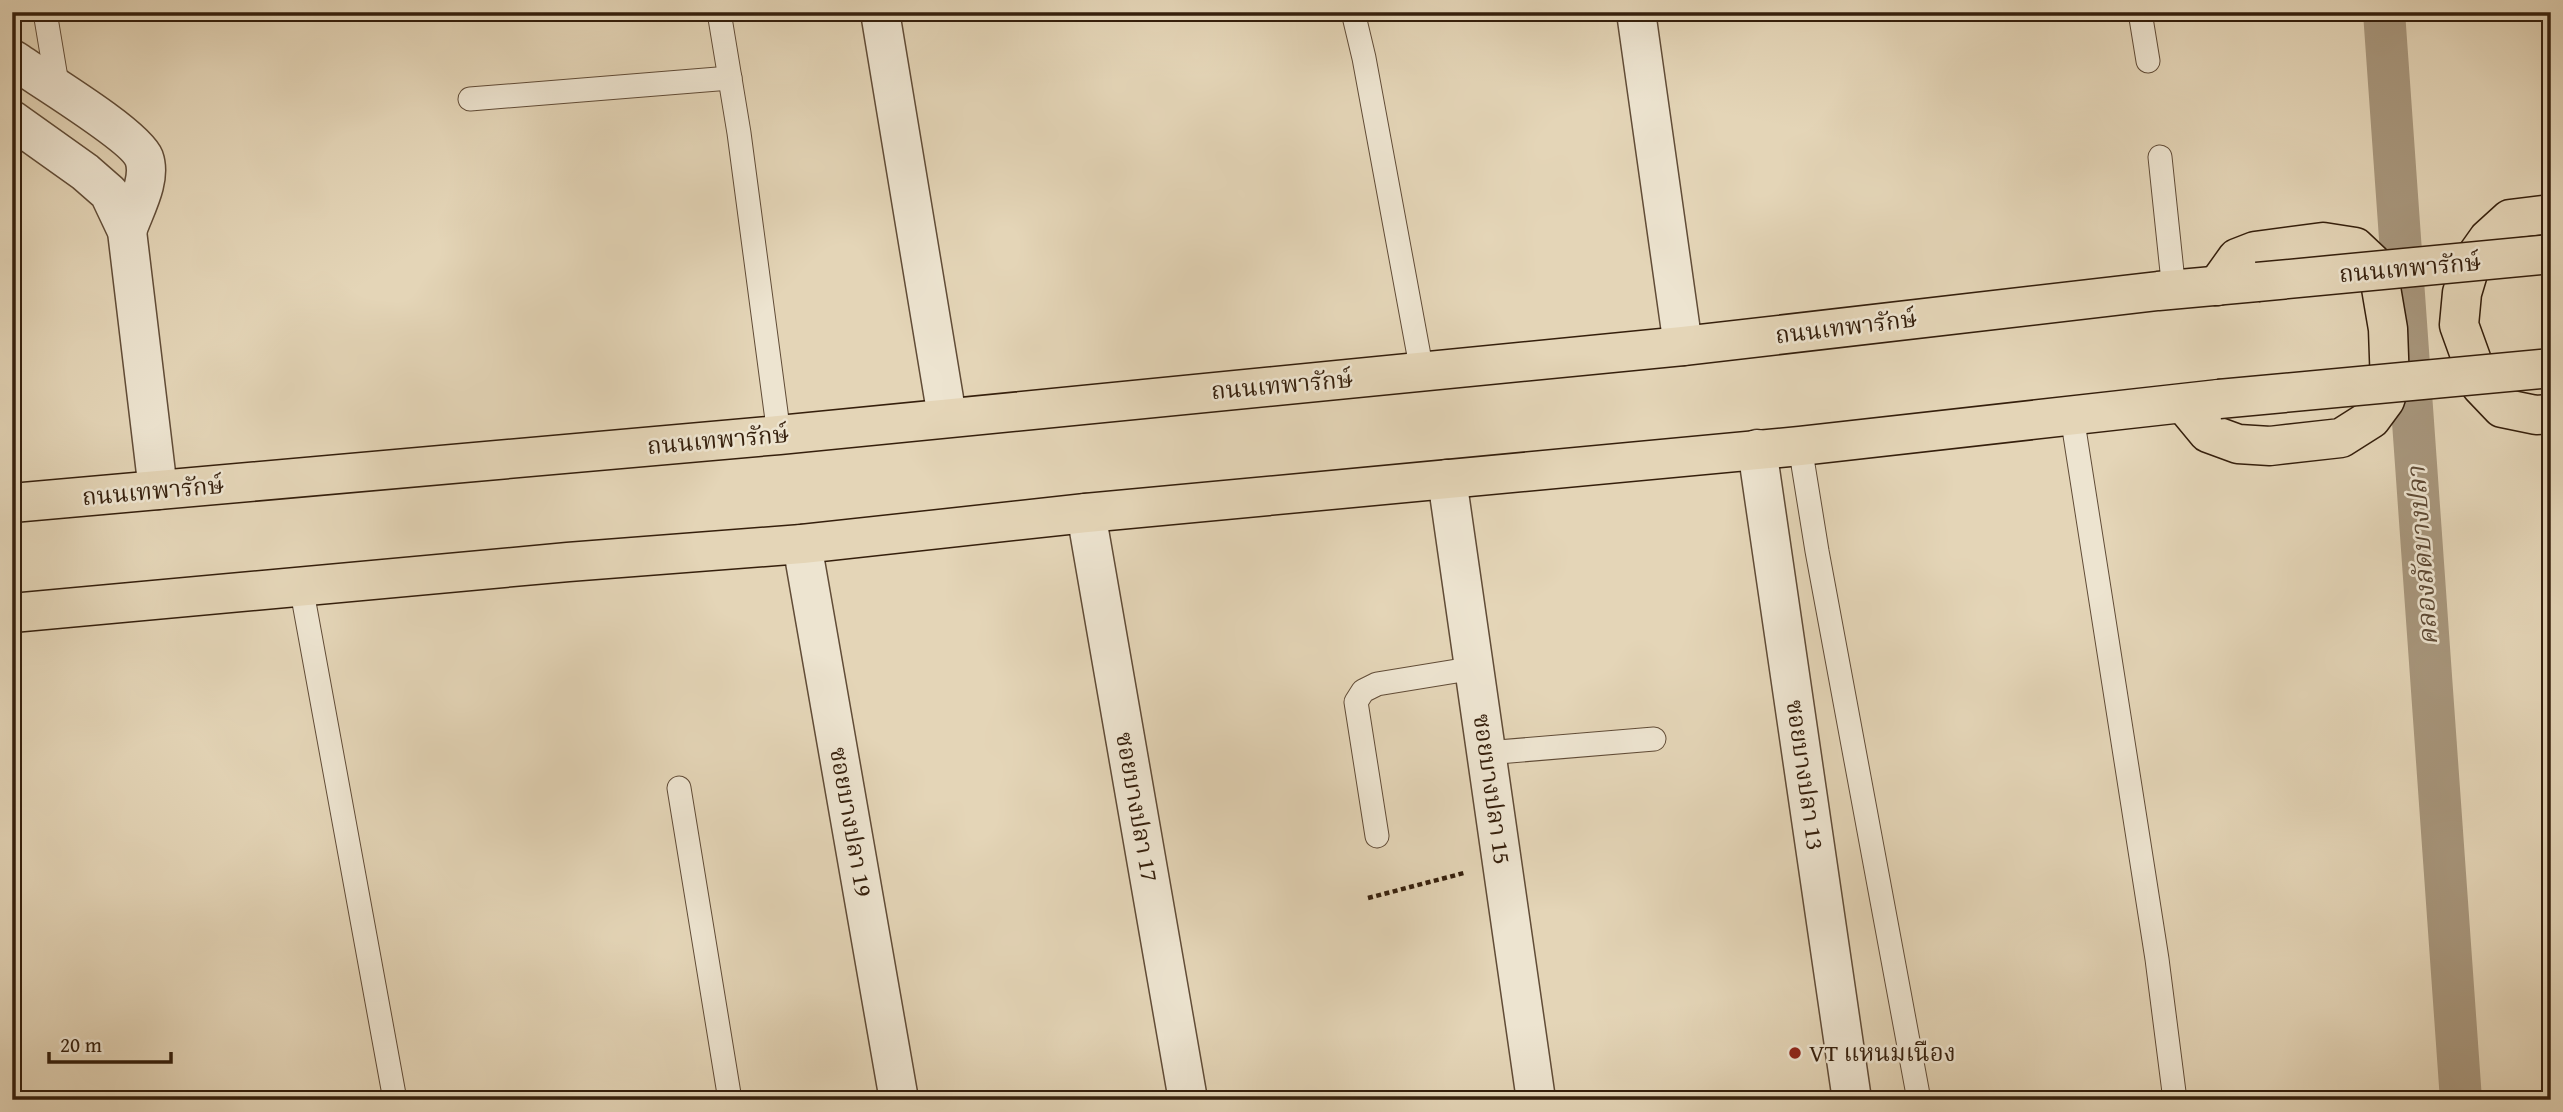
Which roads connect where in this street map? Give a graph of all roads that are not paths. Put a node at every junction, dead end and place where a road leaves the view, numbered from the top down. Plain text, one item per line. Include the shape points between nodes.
1 (45, 12) edge
2 (719, 12) edge
3 (880, 12) edge
4 (1353, 12) edge
5 (1636, 12) edge
6 (2140, 12) edge
7 (14, 60) edge
8 (2148, 61) dead end
9 (730, 78) junction
10 (58, 90) junction
11 (470, 99) dead end
12 (21, 126) edge
13 (2161, 157) dead end
14 (2551, 214) edge
15 (127, 231) junction
16 (2551, 254) edge
17 (2217, 286) junction
18 (2174, 291) junction
19 (1683, 346) junction
20 (2551, 368) edge
21 (1422, 372) junction
22 (2202, 402) junction
23 (2551, 414) edge
24 (2072, 416) junction
25 (947, 417) junction
26 (779, 435) junction
27 (1800, 446) junction
28 (1757, 449) junction
29 (1447, 479) junction
30 (159, 490) junction
31 (12, 503) edge
32 (1086, 513) junction
33 (802, 544) junction
34 (301, 586) junction
35 (12, 613) edge
36 (1475, 668) junction
37 (1654, 739) dead end
38 (1486, 753) junction
39 (679, 788) dead end
40 (1377, 836) dead end
41 (395, 1100) edge
42 (730, 1100) edge
43 (899, 1100) edge
44 (1188, 1100) edge
45 (1536, 1100) edge
46 (1852, 1100) edge
47 (1919, 1100) edge
48 (2175, 1100) edge

1 - 10 lane
2 - 9 lane
3 - 25 street
4 - 21 lane
5 - 19 street
6 - 8 lane
7 - 10 street
9 - 11 lane
9 - 26 lane
10 - 12 street
10 - 15 street via 128,138 144,158 145,180
12 - 15 street via 109,193
13 - 18 lane
14 - 23 main road via 2510,219 2488,239 2471,263 2459,325 2481,386 2502,408
15 - 30 street
16 - 17 main road, ถนนเทพารักษ์, bridge
17 - 18 main road, ถนนเทพารักษ์
17 - 22 main road via 2237,258 2255,251 2323,242 2355,247 2379,276 2388,329 2390,385 2371,419 2341,438 2270,446 2238,444 2208,433
18 - 19 main road, ถนนเทพารักษ์
19 - 21 main road, ถนนเทพารักษ์
20 - 22 main road, bridge
21 - 25 main road, ถนนเทพารักษ์
22 - 24 main road
24 - 27 main road
24 - 48 lane
25 - 26 main road, ถนนเทพารักษ์
26 - 30 main road, ถนนเทพารักษ์
27 - 28 main road
27 - 47 lane
28 - 29 main road
28 - 46 street, ซอยบางปลา 13
29 - 32 main road
29 - 36 street, ซอยบางปลา 15
30 - 31 main road, ถนนเทพารักษ์
32 - 33 main road
32 - 44 street, ซอยบางปลา 17
33 - 34 main road
33 - 43 street, ซอยบางปลา 19
34 - 35 main road
34 - 41 lane
36 - 38 street, ซอยบางปลา 15
36 - 40 lane via 1377,684 1363,691 1356,702
37 - 38 lane
38 - 45 street, ซอยบางปลา 15
39 - 42 lane

